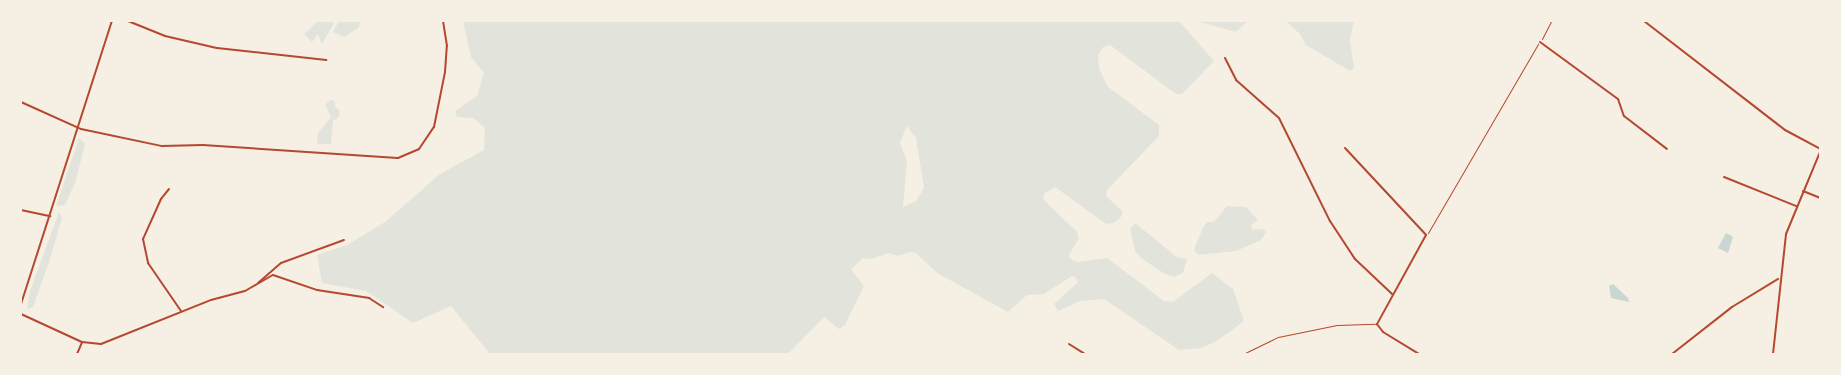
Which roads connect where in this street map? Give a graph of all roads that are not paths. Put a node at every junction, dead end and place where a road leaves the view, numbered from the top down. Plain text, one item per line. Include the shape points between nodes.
1 (112, 21) edge
2 (128, 21) edge
3 (443, 21) edge
4 (1644, 21) edge
5 (1540, 42) road end
6 (1224, 58) dead end
7 (326, 60) dead end
8 (21, 102) edge
9 (78, 128) junction
10 (1345, 148) dead end
11 (1667, 149) dead end
12 (1820, 150) edge
13 (1724, 177) dead end
14 (169, 189) dead end
15 (1802, 191) junction
16 (1820, 198) edge
17 (1796, 206) junction
18 (21, 210) edge
19 (50, 216) junction
20 (344, 240) dead end
21 (1778, 279) junction
22 (258, 284) junction
23 (1392, 294) junction
24 (21, 304) edge
25 (383, 307) dead end
26 (181, 311) junction
27 (21, 314) edge
28 (82, 342) junction
29 (1069, 344) dead end
30 (77, 354) edge
31 (1085, 354) edge
32 (1419, 354) edge
33 (1672, 354) edge
34 (1773, 354) edge

1 - 9 street
2 - 7 street via 166,36 217,48
3 - 9 street via 447,46 445,72 434,127 426,142 406,156 162,146
4 - 12 street via 1785,130
5 - 11 street via 1618,99 1624,116
6 - 23 street via 1236,80 1279,118 1319,201 1348,248
8 - 9 street
9 - 19 street
10 - 23 street via 1426,235
12 - 15 street
13 - 17 street
14 - 26 street via 143,239 148,263
15 - 16 street
15 - 17 street
17 - 21 street via 1786,234
18 - 19 street
19 - 24 street
20 - 22 street via 281,263
21 - 33 street via 1732,307
21 - 34 street
22 - 25 street via 273,275 317,290 369,298
22 - 26 street
23 - 32 street via 1377,324 1383,332
26 - 28 street via 101,344
27 - 28 street
28 - 30 street
29 - 31 street

